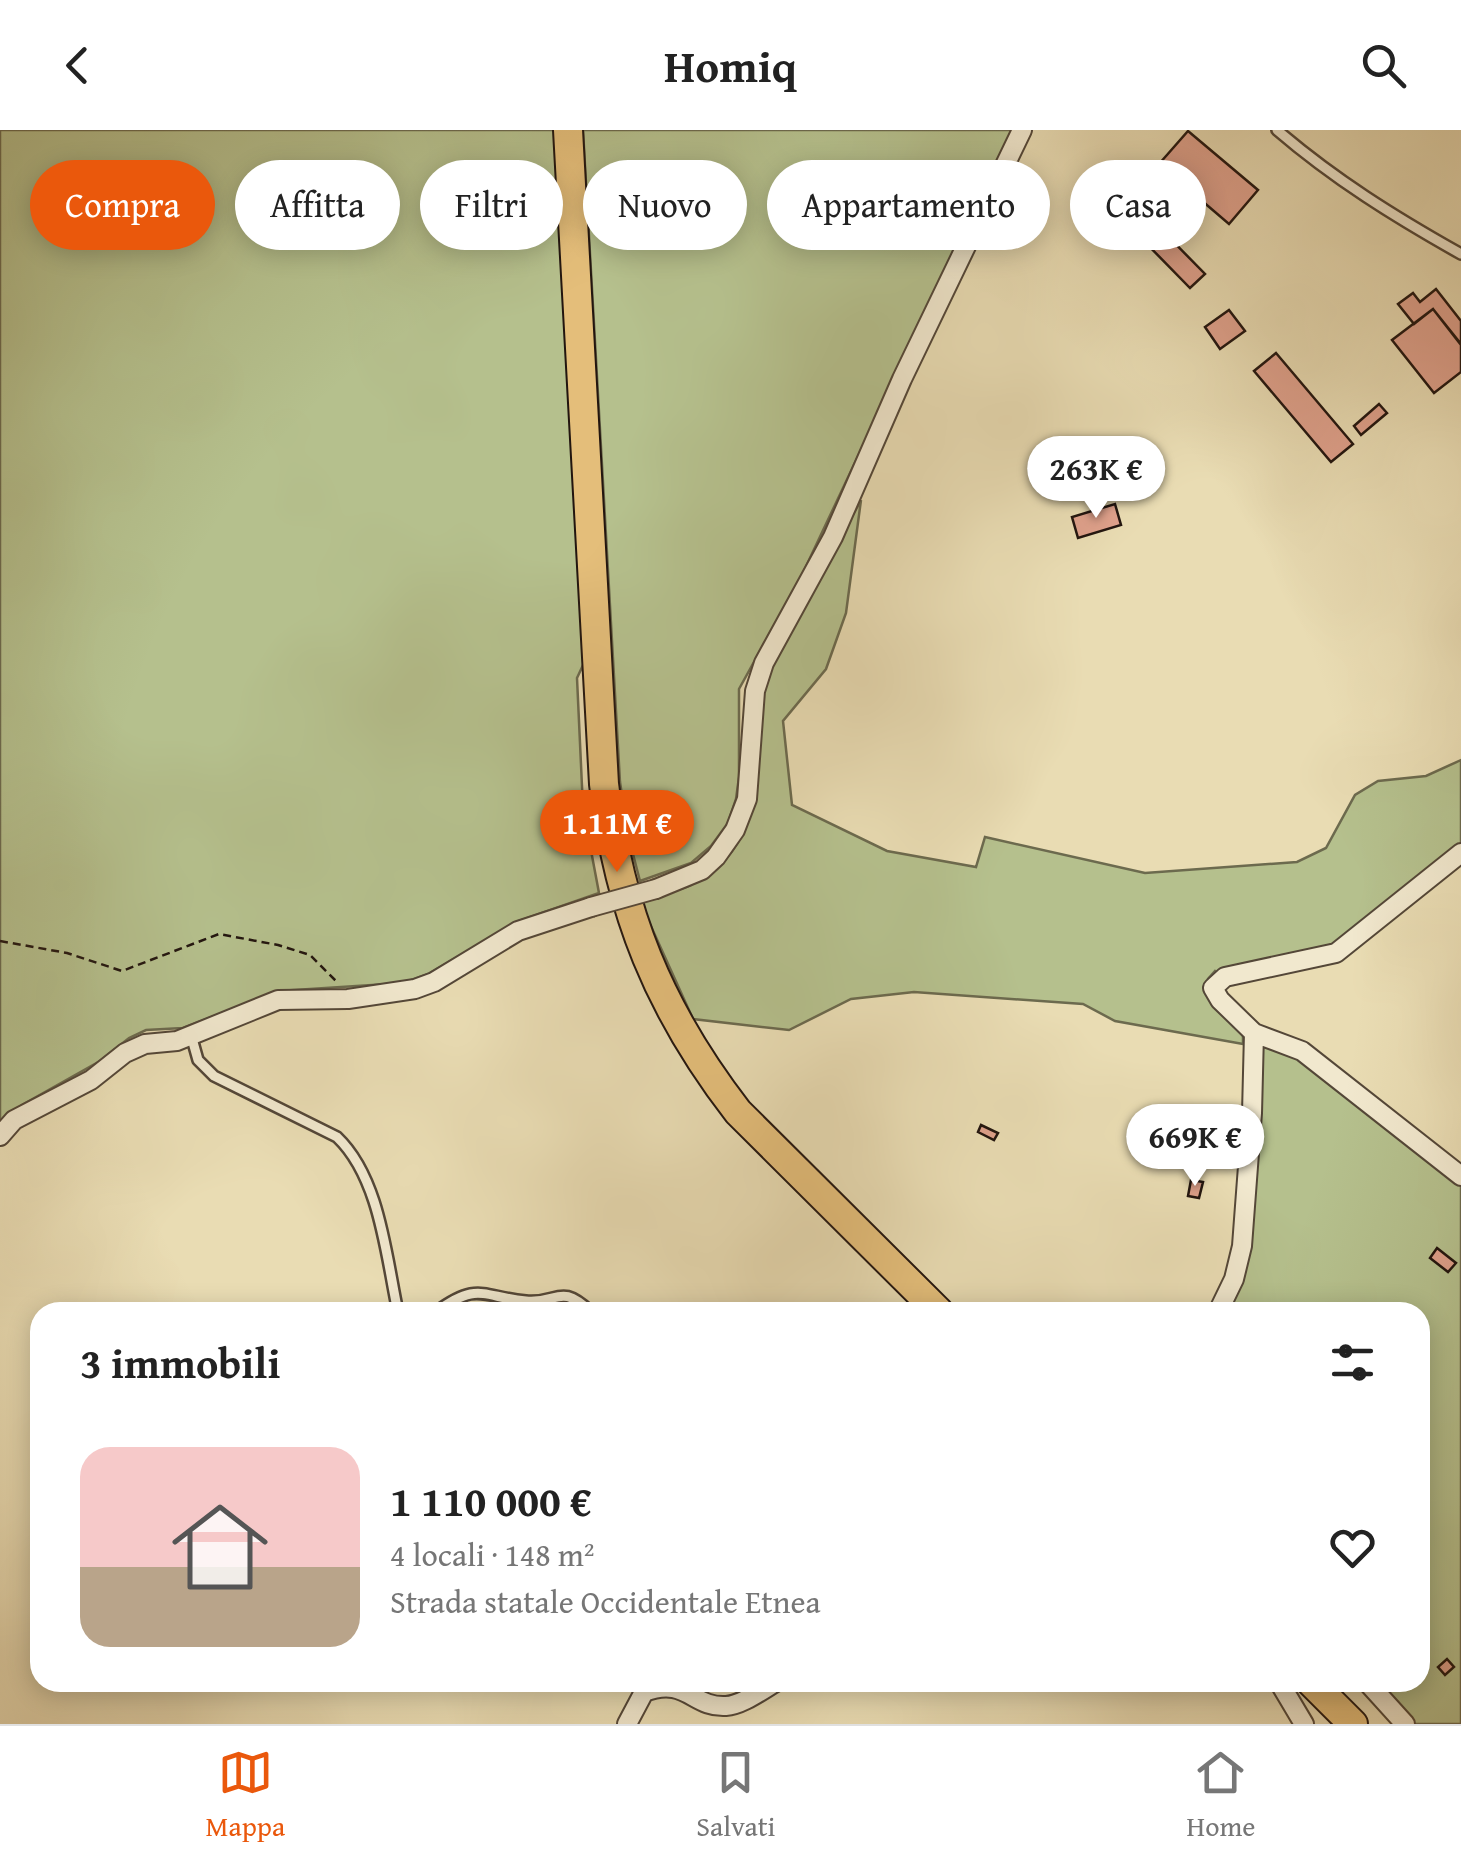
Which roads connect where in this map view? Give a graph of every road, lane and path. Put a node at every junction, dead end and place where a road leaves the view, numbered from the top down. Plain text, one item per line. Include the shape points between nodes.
1 (568, 130) edge
2 (1022, 130) edge
3 (1277, 130) edge
4 (1461, 254) edge
5 (1461, 853) edge
6 (0, 940) edge
7 (348, 999) junction
8 (1254, 1033) junction
9 (192, 1036) junction
10 (0, 1136) edge
11 (1461, 1176) edge
12 (896, 1270) junction
13 (910, 1298) dead end
14 (396, 1302) edge
15 (450, 1302) edge
16 (578, 1302) edge
17 (929, 1302) edge
18 (1223, 1302) edge
19 (644, 1692) edge
20 (690, 1692) edge
21 (757, 1692) edge
22 (1285, 1692) edge
23 (1322, 1692) edge
24 (1376, 1692) edge
25 (626, 1724) edge
26 (1304, 1724) edge
27 (1353, 1724) edge
28 (1405, 1724) edge

1 - 12 main road via 604,784 621,888 661,989 709,1074 738,1112
2 - 7 street, bridge via 833,537 764,663 755,692 747,799 716,858 656,889 518,932 425,985
3 - 4 lane via 1391,215
5 - 8 street via 1336,953 1225,977 1214,988 1220,1000
6 - 7 path via 122,971 219,934 310,955
7 - 9 street via 278,1000
8 - 11 street via 1302,1051
8 - 18 street via 1242,1246
9 - 10 street via 125,1053 91,1080 14,1120
9 - 14 lane via 198,1060 214,1076 336,1137 352,1152 376,1215
12 - 13 lane
12 - 17 main road
15 - 16 lane via 478,1292 524,1301 571,1296
19 - 25 street
20 - 21 street via 710,1705 730,1706
22 - 26 street
23 - 27 main road
24 - 28 street

